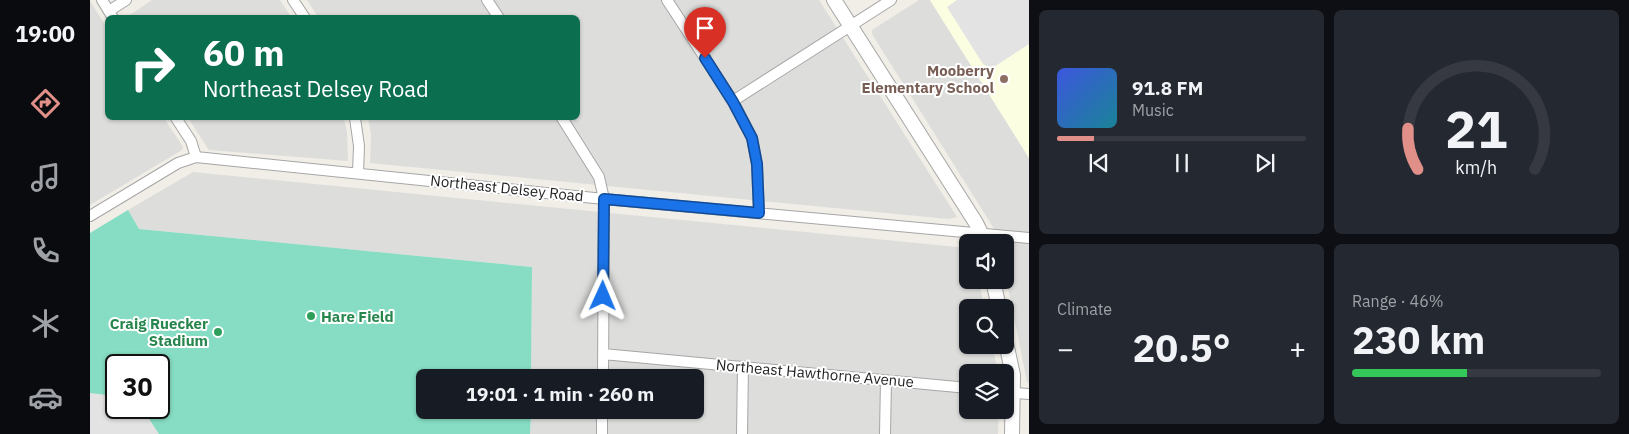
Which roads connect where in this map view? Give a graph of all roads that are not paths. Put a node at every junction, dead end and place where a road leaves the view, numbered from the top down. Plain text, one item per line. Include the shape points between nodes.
1 (102, 0) edge
2 (126, 0) edge
3 (294, 0) edge
4 (488, 0) edge
5 (667, 0) edge
6 (834, 0) edge
7 (891, 0) edge
8 (111, 14) edge
9 (303, 15) edge
10 (496, 15) edge
11 (851, 26) junction
12 (733, 102) junction
13 (177, 120) edge
14 (355, 120) edge
15 (563, 120) edge
16 (196, 157) junction
17 (358, 173) junction
18 (604, 199) junction
19 (759, 213) junction
20 (90, 216) edge
21 (981, 234) edge
22 (959, 235) edge
23 (1014, 238) edge
24 (1029, 238) edge
25 (603, 354) junction
26 (743, 366) junction
27 (603, 369) edge
28 (886, 380) junction
29 (959, 387) edge
30 (1014, 392) edge
31 (1029, 394) edge
32 (602, 419) edge
33 (1011, 419) edge
34 (602, 434) edge
35 (742, 434) edge
36 (885, 434) edge
37 (1012, 434) edge

1 - 8 street
2 - 8 street
3 - 9 street
4 - 10 street
5 - 12 street
6 - 11 street
7 - 11 street
11 - 12 street
11 - 21 street
12 - 19 street via 752,138 757,164
13 - 16 street via 191,141
14 - 17 street
15 - 18 street via 599,176
16 - 17 street, Northeast Delsey Road
16 - 20 street, Northeast Delsey Road via 178,163
17 - 18 street, Northeast Delsey Road
18 - 19 street, Northeast Delsey Road
18 - 25 street
19 - 22 street, Northeast Delsey Road
23 - 24 street, Northeast Delsey Road
25 - 26 street, Northeast Hawthorne Avenue
25 - 27 street
26 - 28 street, Northeast Hawthorne Avenue
26 - 35 street
28 - 29 street, Northeast Hawthorne Avenue
28 - 36 street
30 - 31 street
32 - 34 street
33 - 37 street

